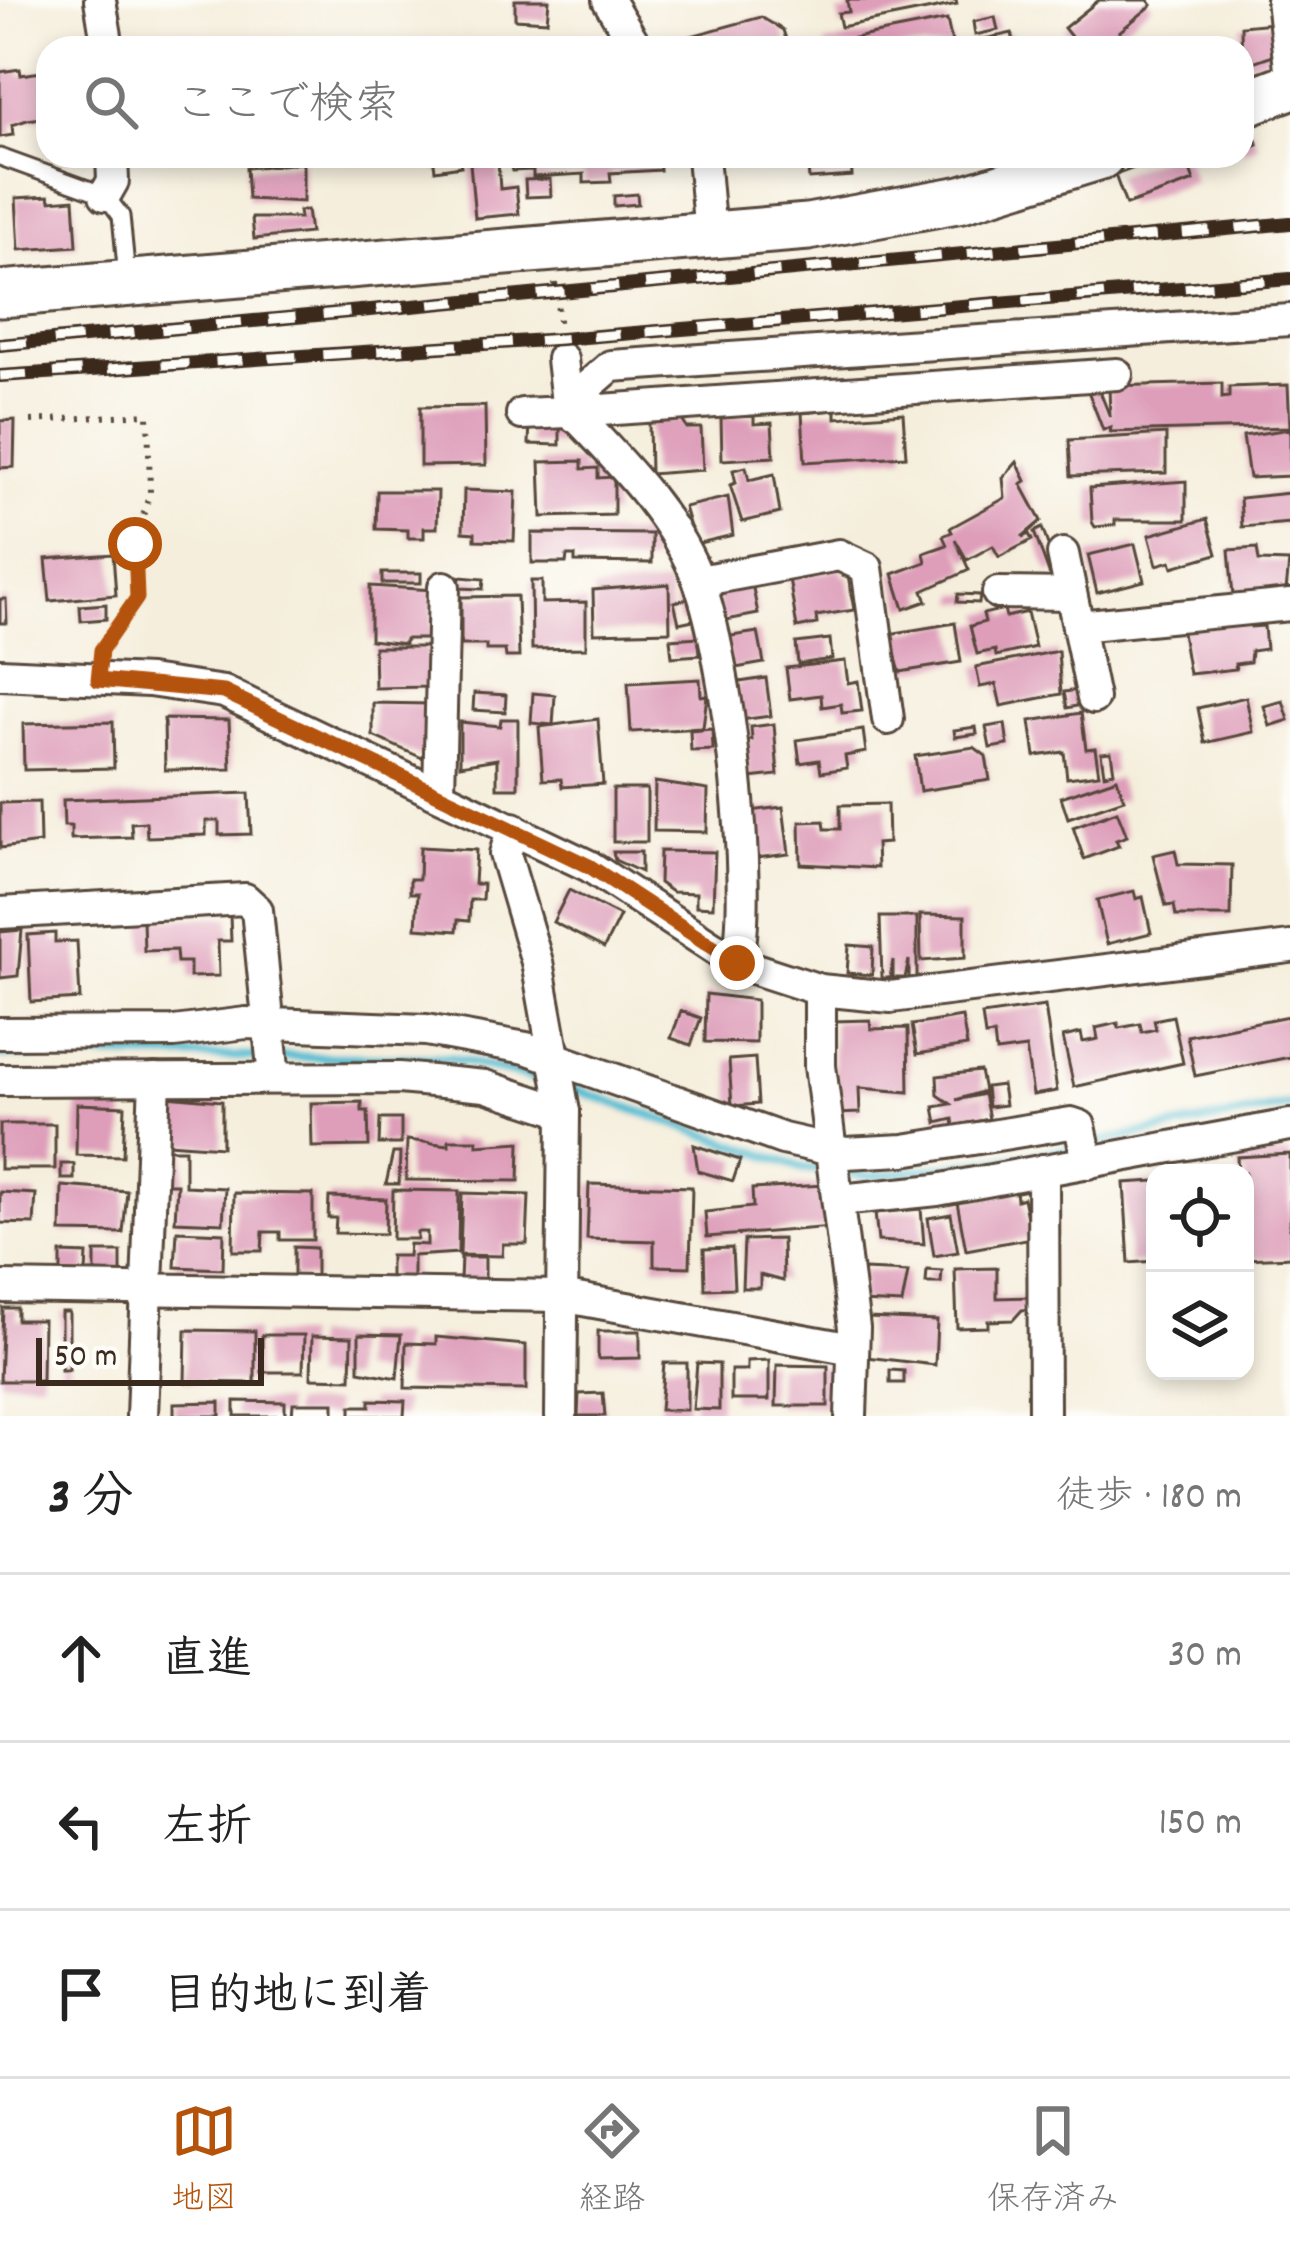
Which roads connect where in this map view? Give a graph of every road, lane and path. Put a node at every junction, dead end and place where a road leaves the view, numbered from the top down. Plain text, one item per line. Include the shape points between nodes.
1 (100, 0) edge
2 (608, 0) edge
3 (1282, 0) edge
4 (106, 36) edge
5 (630, 36) edge
6 (1290, 68) edge
7 (1290, 86) edge
8 (1254, 100) edge
9 (0, 157) edge
10 (112, 168) edge
11 (704, 168) edge
12 (1062, 168) edge
13 (105, 195) junction
14 (710, 235) junction
15 (553, 250) junction
16 (128, 286) junction
17 (0, 294) edge
18 (1290, 320) edge
19 (562, 359) joint
20 (1117, 374) dead end
21 (522, 414) dead end
22 (578, 414) junction
23 (31, 421) dead end
24 (1063, 554) dead end
25 (699, 581) junction
26 (444, 587) dead end
27 (998, 592) dead end
28 (1071, 594) junction
29 (1290, 605) edge
30 (1078, 626) junction
31 (0, 674) edge
32 (98, 680) junction
33 (1093, 698) dead end
34 (888, 718) dead end
35 (439, 792) junction
36 (512, 828) junction
37 (0, 913) edge
38 (1290, 947) edge
39 (737, 963) junction
40 (820, 990) junction
41 (0, 1034) edge
42 (273, 1053) junction
43 (155, 1079) junction
44 (0, 1080) edge
45 (561, 1084) junction
46 (1290, 1125) edge
47 (1084, 1148) junction
48 (1043, 1170) junction
49 (834, 1173) junction
50 (0, 1287) edge
51 (143, 1290) junction
52 (562, 1296) junction
53 (853, 1349) junction
54 (142, 1416) edge
55 (562, 1416) edge
56 (851, 1416) edge
57 (1045, 1416) edge

1 - 4 street
2 - 5 street
3 - 6 street
7 - 8 street
9 - 13 lane
10 - 13 street
11 - 14 street
12 - 14 street via 962,199
13 - 16 lane via 121,216
14 - 15 street
15 - 16 street
15 - 19 path
16 - 17 street
18 - 22 street via 610,366 589,386
19 - 22 street
20 - 22 street
21 - 22 street
22 - 25 street via 663,516
23 - 32 path via 148,414 150,492 135,544 137,598 101,650
24 - 28 street
25 - 34 street via 838,555 867,568
25 - 39 street via 730,745 744,906
26 - 35 street
27 - 28 street
28 - 30 street
29 - 30 street
30 - 33 street
31 - 32 street
32 - 35 street via 224,692
35 - 36 street
36 - 39 street via 589,866
36 - 45 street via 505,854
37 - 42 street via 245,899 257,910
38 - 40 street via 891,997
39 - 40 street
40 - 49 street
41 - 42 street via 232,1024
42 - 43 street
42 - 45 street via 399,1078
42 - 45 street via 426,1030 526,1048
43 - 44 street
43 - 51 street
45 - 49 street via 783,1139
45 - 52 street
46 - 47 street
47 - 48 street
47 - 49 street via 1071,1123 904,1150
48 - 49 street
48 - 57 street
49 - 53 street
50 - 51 street
51 - 52 street
51 - 54 street
52 - 53 street
52 - 55 street
53 - 56 street

